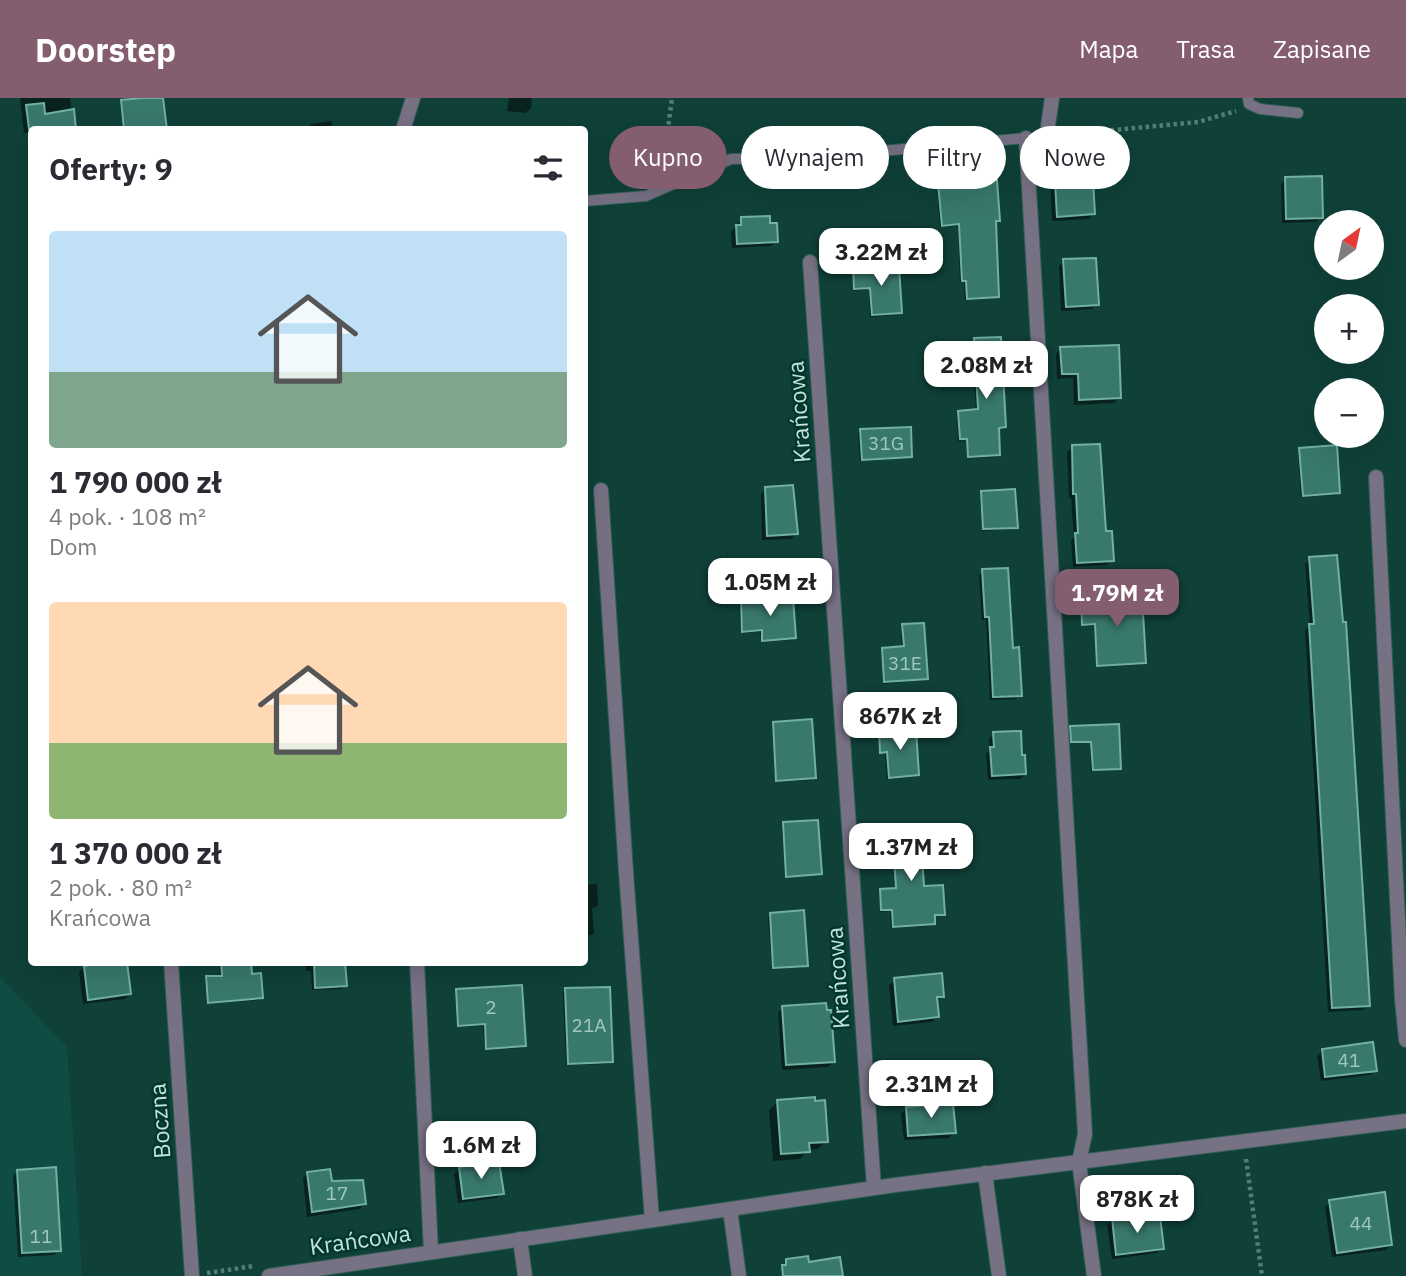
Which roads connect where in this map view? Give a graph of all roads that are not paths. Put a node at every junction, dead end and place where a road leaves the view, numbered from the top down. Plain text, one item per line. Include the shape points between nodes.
1 (413, 98) edge
2 (1052, 98) edge
3 (1249, 101) edge
4 (1298, 113) dead end
5 (404, 126) edge
6 (1048, 126) dead end
7 (1020, 139) edge
8 (1029, 189) edge
9 (588, 201) edge
10 (810, 262) dead end
11 (1376, 477) dead end
12 (601, 490) dead end
13 (171, 966) edge
14 (417, 966) edge
15 (1406, 1040) edge
16 (1406, 1121) edge
17 (1079, 1162) junction
18 (985, 1173) junction
19 (874, 1188) junction
20 (730, 1209) junction
21 (652, 1220) junction
22 (520, 1239) junction
23 (430, 1252) junction
24 (192, 1276) edge
25 (274, 1276) edge
26 (525, 1276) edge
27 (739, 1276) edge
28 (999, 1276) edge
29 (1094, 1276) edge

1 - 5 street
2 - 6 street
3 - 4 lane via 1260,109
7 - 9 lane via 804,158 731,159 646,196
8 - 17 street via 1084,1120
10 - 19 street, Krańcowa
11 - 15 street
12 - 21 street
13 - 24 street, Boczna
14 - 23 street
16 - 17 street, Krańcowa
17 - 18 street, Krańcowa
17 - 29 street
18 - 19 street, Krańcowa
18 - 28 street
19 - 20 street, Krańcowa
20 - 21 street, Krańcowa
20 - 27 street
21 - 22 street, Krańcowa
22 - 23 street, Krańcowa
22 - 26 street
23 - 25 street, Krańcowa

